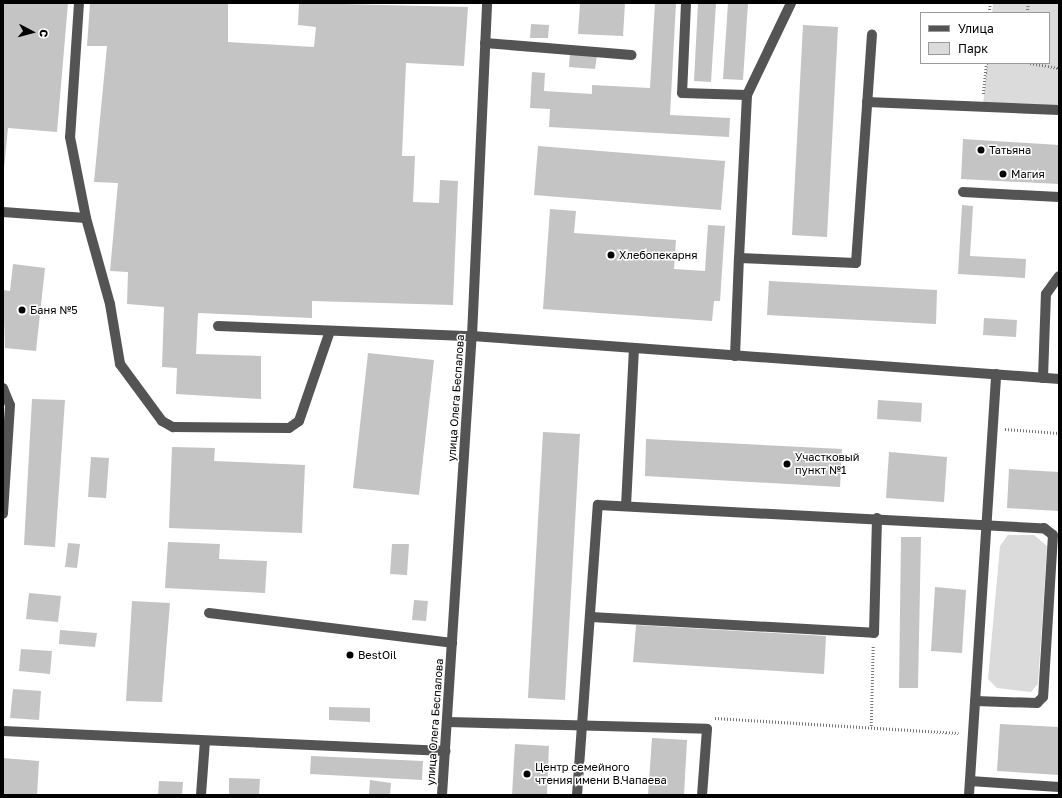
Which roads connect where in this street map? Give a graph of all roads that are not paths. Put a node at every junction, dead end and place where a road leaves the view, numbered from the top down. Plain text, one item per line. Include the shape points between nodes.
1 (79, 3) edge
2 (487, 3) edge
3 (686, 3) edge
4 (791, 3) edge
5 (872, 36) dead end
6 (485, 43) junction
7 (632, 55) dead end
8 (747, 95) junction
9 (867, 102) junction
10 (1059, 110) edge
11 (963, 192) dead end
12 (1059, 198) edge
13 (3, 212) edge
14 (86, 218) junction
15 (739, 258) junction
16 (1059, 276) edge
17 (218, 326) dead end
18 (330, 331) junction
19 (472, 336) junction
20 (634, 349) junction
21 (735, 356) junction
22 (996, 374) junction
23 (1043, 378) junction
24 (1059, 379) edge
25 (3, 388) edge
26 (626, 506) junction
27 (3, 514) edge
28 (877, 518) junction
29 (987, 525) junction
30 (210, 613) dead end
31 (591, 617) junction
32 (452, 643) junction
33 (975, 701) junction
34 (448, 722) junction
35 (584, 724) junction
36 (3, 731) edge
37 (204, 741) junction
38 (446, 751) junction
39 (970, 781) junction
40 (1059, 787) edge
41 (201, 795) edge
42 (442, 795) edge
43 (577, 795) edge
44 (702, 795) edge
45 (969, 795) edge

1 - 14 street via 70,137
2 - 6 street, улица Олега Беспалова
3 - 8 street via 682,93
4 - 8 street
5 - 9 street
6 - 7 street
6 - 19 street, улица Олега Беспалова
8 - 15 street
9 - 10 street
9 - 15 street via 856,263
11 - 12 street
13 - 14 street
14 - 18 street via 110,304 120,364 162,421 174,427 289,428 298,421
15 - 21 street
16 - 23 street via 1046,294
17 - 18 street
18 - 19 street
19 - 20 street
19 - 32 street, улица Олега Беспалова
20 - 21 street
20 - 26 street
21 - 22 street
22 - 23 street
22 - 29 street
23 - 24 street
25 - 27 street via 10,405
26 - 28 street
26 - 31 street via 598,505
28 - 29 street
28 - 31 street via 874,633
29 - 33 street
29 - 33 street via 1044,528 1053,534 1043,697 1036,703
30 - 32 street
31 - 35 street
32 - 34 street, улица Олега Беспалова
33 - 39 street
34 - 35 street
34 - 38 street, улица Олега Беспалова
35 - 43 street
35 - 44 street via 708,729
36 - 37 street
37 - 38 street
37 - 41 street
38 - 42 street, улица Олега Беспалова
39 - 40 street
39 - 45 street

